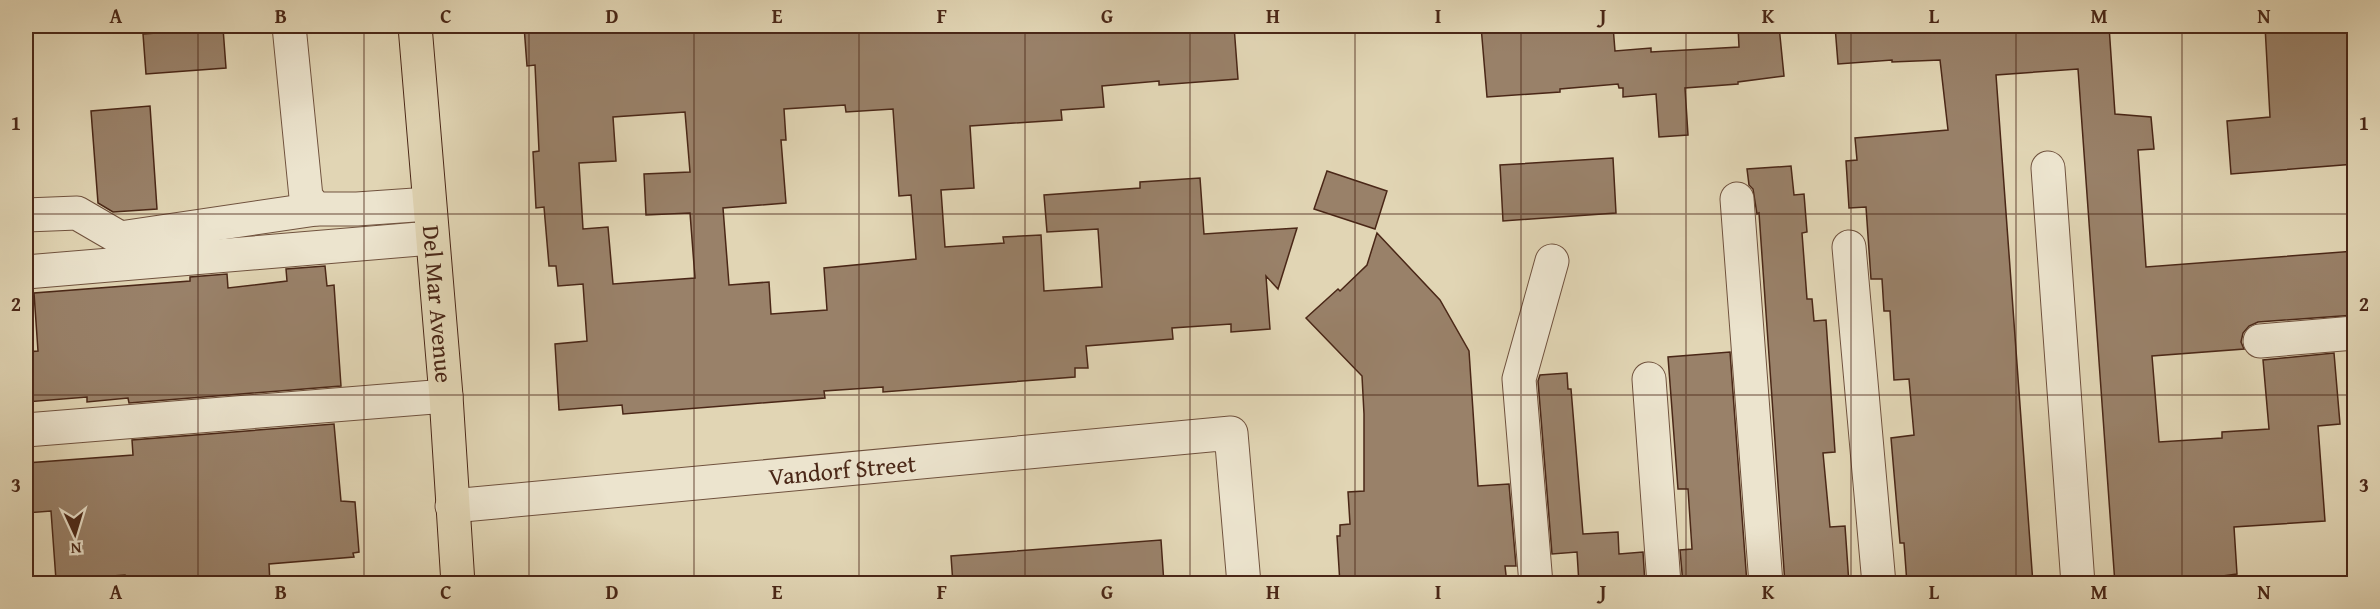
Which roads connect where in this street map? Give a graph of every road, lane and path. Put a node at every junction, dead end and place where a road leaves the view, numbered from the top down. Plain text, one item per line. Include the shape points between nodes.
1 (289, 26) edge
2 (415, 26) edge
3 (2048, 168) dead end
4 (1737, 199) dead end
5 (429, 204) junction
6 (316, 209) junction
7 (26, 215) edge
8 (431, 237) junction
9 (1849, 247) dead end
10 (1552, 261) dead end
11 (26, 272) edge
12 (2355, 333) edge
13 (2260, 341) dead end
14 (1649, 379) dead end
15 (446, 396) junction
16 (26, 430) edge
17 (452, 506) junction
18 (458, 584) edge
19 (1244, 584) edge
20 (1536, 584) edge
21 (1664, 584) edge
22 (1766, 584) edge
23 (1879, 584) edge
24 (2078, 584) edge

1 - 6 street via 306,197
2 - 5 main road, Del Mar Avenue
3 - 24 street
4 - 22 street
5 - 6 street
5 - 8 main road, Del Mar Avenue
6 - 7 street via 120,238 77,213
8 - 11 street
8 - 15 main road, Del Mar Avenue
9 - 23 street
10 - 20 street via 1519,379
12 - 13 street
14 - 21 street
15 - 16 street
15 - 17 main road, Del Mar Avenue
17 - 18 main road, Del Mar Avenue
17 - 19 street, Vandorf Street via 1231,433

